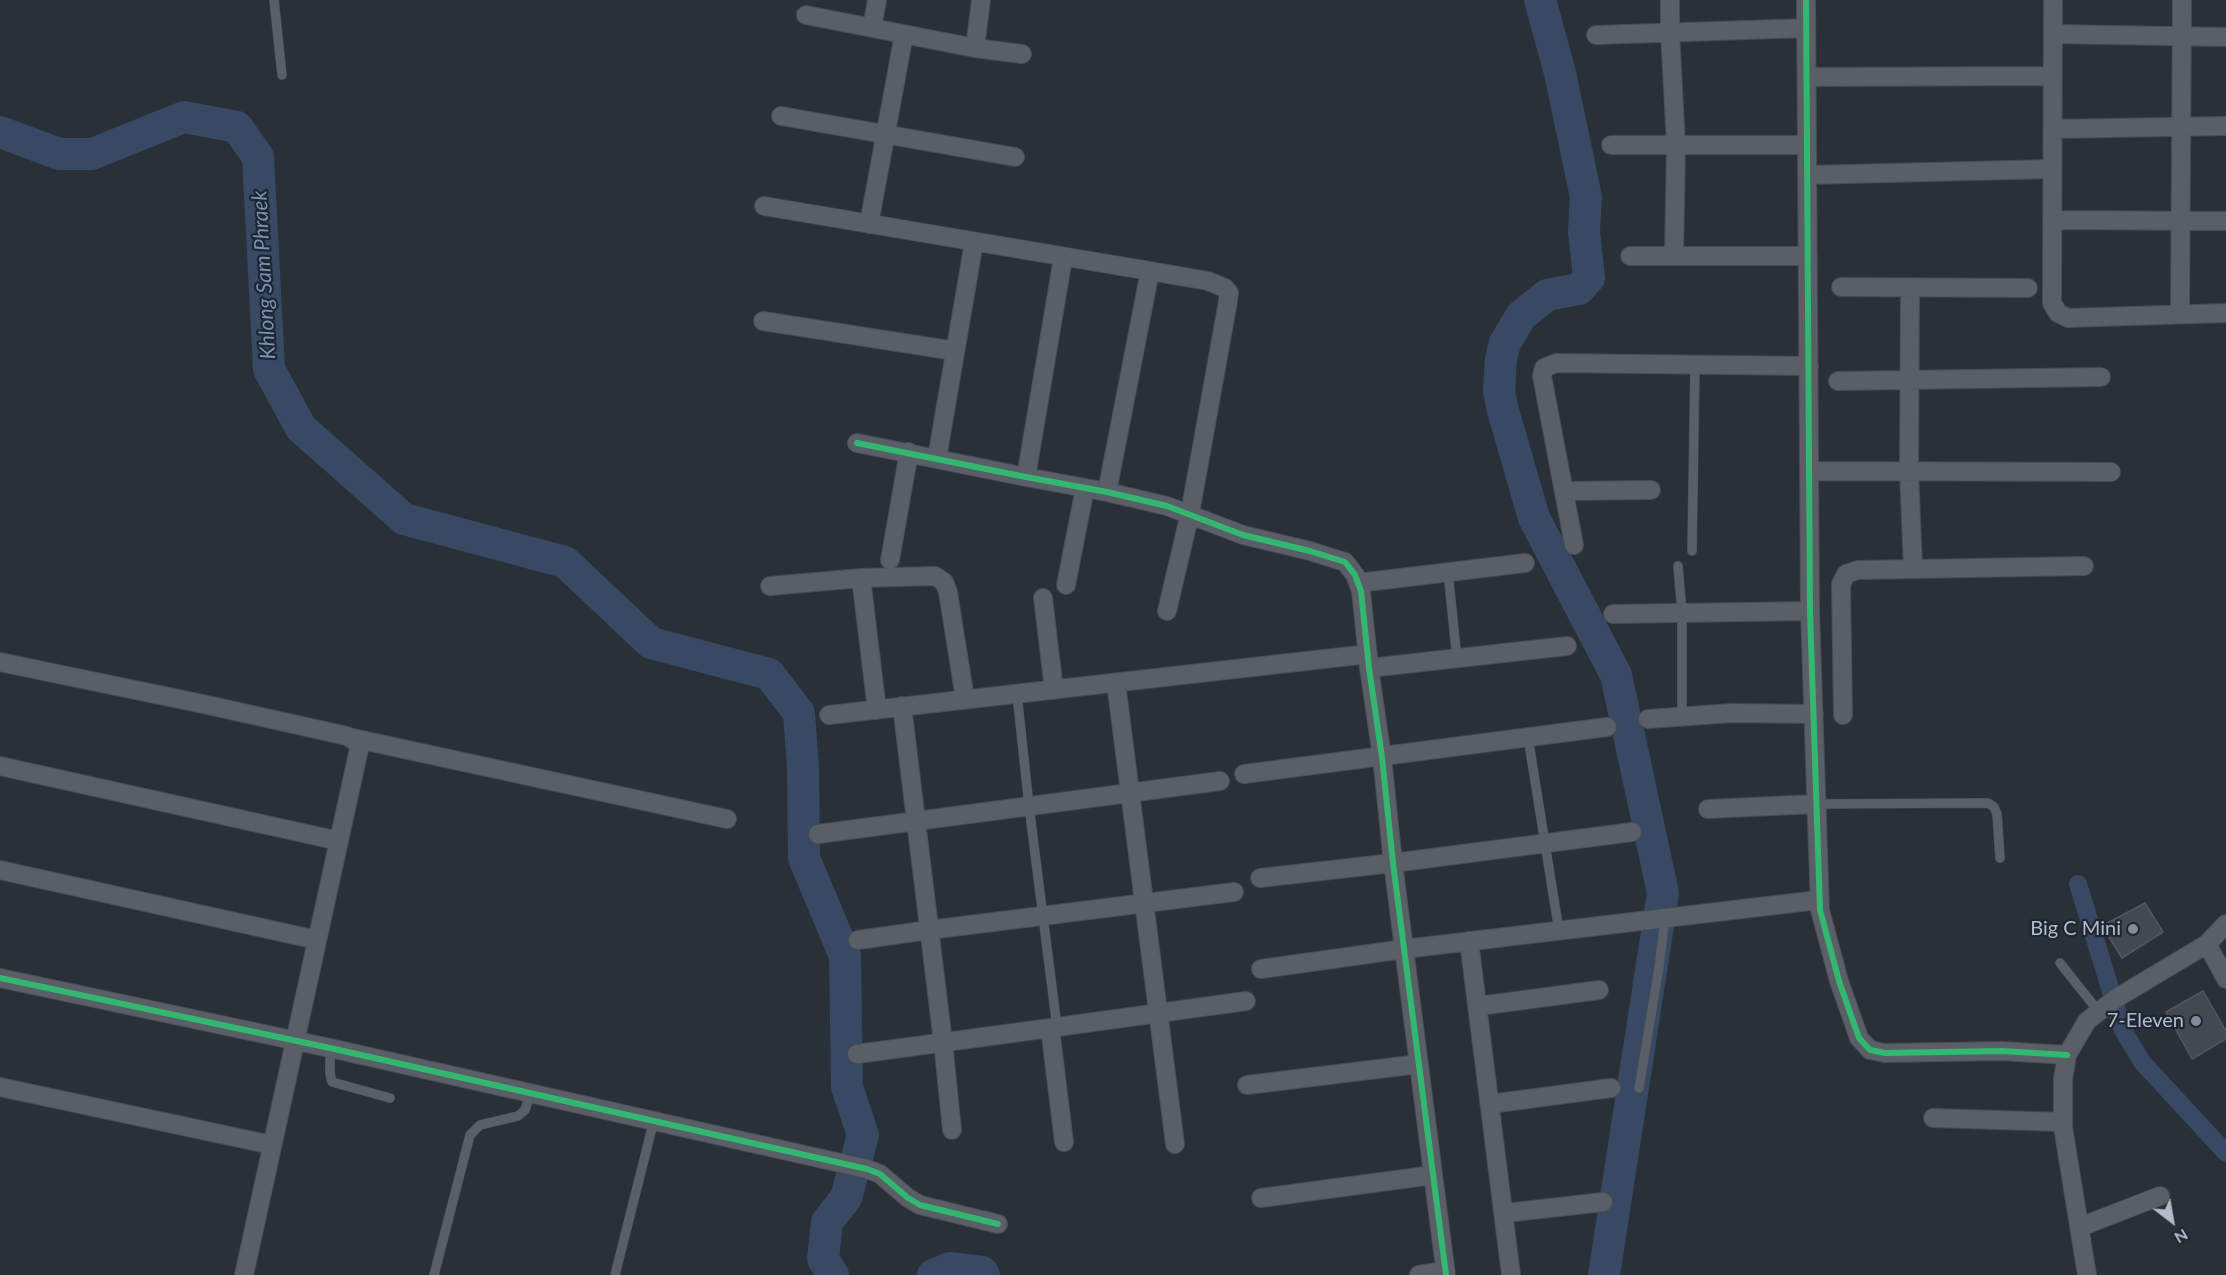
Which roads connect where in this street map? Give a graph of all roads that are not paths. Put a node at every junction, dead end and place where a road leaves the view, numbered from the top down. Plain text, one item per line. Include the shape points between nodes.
1 (274, 0) edge
2 (877, 0) edge
3 (981, 0) edge
4 (1670, 0) edge
5 (1806, 0) edge
6 (2053, 0) edge
7 (2182, 0) edge
8 (806, 15) dead end
9 (872, 28) junction
10 (1806, 28) junction
11 (1670, 32) junction
12 (904, 34) junction
13 (2053, 34) junction
14 (1596, 35) dead end
15 (2182, 36) junction
16 (2226, 37) edge
17 (975, 48) junction
18 (1022, 54) dead end
19 (282, 75) dead end
20 (2053, 76) junction
21 (1807, 77) junction
22 (781, 116) dead end
23 (2181, 126) junction
24 (2226, 126) edge
25 (2053, 129) junction
26 (886, 135) junction
27 (1611, 145) dead end
28 (1676, 145) junction
29 (1807, 145) junction
30 (1015, 158) dead end
31 (2052, 169) junction
32 (1807, 175) junction
33 (764, 206) dead end
34 (2052, 220) junction
35 (2181, 221) junction
36 (2226, 221) edge
37 (869, 224) junction
38 (974, 242) junction
39 (1630, 256) dead end
40 (1674, 256) junction
41 (1808, 256) junction
42 (1063, 258) junction
43 (1150, 271) junction
44 (1842, 287) dead end
45 (1910, 288) junction
46 (2028, 288) dead end
47 (2226, 313) edge
48 (2180, 314) junction
49 (763, 321) dead end
50 (955, 351) junction
51 (1695, 364) junction
52 (1809, 366) junction
53 (2101, 377) dead end
54 (1909, 380) junction
55 (1838, 381) dead end
56 (858, 442) dead end
57 (909, 452) junction
58 (938, 458) junction
59 (1810, 471) junction
60 (1909, 471) junction
61 (2111, 472) dead end
62 (1026, 477) junction
63 (1085, 488) junction
64 (1651, 490) dead end
65 (1564, 491) junction
66 (1107, 492) junction
67 (1190, 513) junction
68 (1574, 545) dead end
69 (1692, 551) dead end
70 (890, 560) dead end
71 (1525, 563) dead end
72 (1678, 566) dead end
73 (2084, 566) dead end
74 (1913, 569) junction
75 (1449, 572) junction
76 (861, 578) junction
77 (1358, 583) junction
78 (1066, 585) dead end
79 (770, 586) dead end
80 (1043, 598) dead end
81 (1167, 611) dead end
82 (1810, 611) junction
83 (1682, 613) junction
84 (1613, 614) dead end
85 (1567, 646) dead end
86 (1457, 659) junction
87 (1368, 661) junction
88 (0, 662) edge
89 (1116, 683) junction
90 (1054, 690) junction
91 (1017, 694) junction
92 (965, 699) junction
93 (902, 706) junction
94 (877, 710) junction
95 (1814, 714) junction
96 (829, 715) dead end
97 (1843, 715) dead end
98 (1682, 716) junction
99 (1648, 719) dead end
100 (1607, 727) dead end
101 (346, 736) junction
102 (1528, 737) junction
103 (1382, 757) junction
104 (0, 766) edge
105 (1244, 774) dead end
106 (1220, 781) dead end
107 (1132, 794) junction
108 (1816, 804) junction
109 (1029, 806) junction
110 (1708, 809) dead end
111 (727, 819) dead end
112 (917, 822) junction
113 (1632, 832) dead end
114 (818, 834) dead end
115 (339, 841) junction
116 (1546, 842) junction
117 (2000, 858) dead end
118 (1393, 863) junction
119 (0, 870) edge
120 (1260, 878) dead end
121 (1234, 892) dead end
122 (1818, 900) junction
123 (1144, 904) junction
124 (1042, 917) junction
125 (1665, 918) junction
126 (2226, 924) edge
127 (929, 930) junction
128 (1559, 931) junction
129 (317, 940) junction
130 (858, 940) dead end
131 (1469, 941) junction
132 (2207, 944) junction
133 (1404, 949) junction
134 (2060, 963) dead end
135 (1261, 969) dead end
136 (0, 978) edge
137 (2226, 979) edge
138 (1599, 990) dead end
139 (1246, 1001) dead end
140 (1479, 1006) junction
141 (2099, 1012) junction
142 (1159, 1014) junction
143 (1053, 1028) junction
144 (296, 1041) junction
145 (943, 1042) junction
146 (330, 1048) junction
147 (857, 1054) dead end
148 (2067, 1055) junction
149 (1419, 1064) junction
150 (1247, 1085) dead end
151 (0, 1087) edge
152 (1611, 1088) dead end
153 (1639, 1088) dead end
154 (531, 1092) junction
155 (390, 1098) dead end
156 (1490, 1104) junction
157 (1933, 1118) dead end
158 (654, 1120) junction
159 (2063, 1122) junction
160 (952, 1130) dead end
161 (1064, 1142) dead end
162 (1175, 1144) dead end
163 (272, 1145) junction
164 (1433, 1175) junction
165 (2160, 1196) dead end
166 (1261, 1198) dead end
167 (1603, 1202) dead end
168 (1505, 1213) junction
169 (998, 1224) dead end
170 (2080, 1227) junction
171 (1445, 1273) edge
172 (244, 1275) edge
173 (434, 1275) edge
174 (615, 1275) edge
175 (1419, 1275) edge
176 (1511, 1275) edge
177 (2087, 1275) edge

1 - 19 lane
2 - 9 street
3 - 17 street
4 - 11 street
5 - 10 street
6 - 13 street
7 - 15 street
8 - 9 street
9 - 12 street
10 - 11 street
10 - 21 street
11 - 14 street
11 - 28 street
12 - 17 street
12 - 26 street
13 - 15 street
13 - 20 street
15 - 16 street
15 - 23 street
17 - 18 street
20 - 21 street
20 - 25 street
21 - 29 street
22 - 26 street
23 - 24 street
23 - 25 street
23 - 35 street
25 - 31 street
26 - 30 street
26 - 37 street
27 - 28 street
28 - 29 street
28 - 40 street
29 - 32 street
31 - 32 street
31 - 34 street
32 - 41 street
33 - 37 street
34 - 35 street
34 - 48 street via 2052,303 2058,313 2068,318
35 - 36 street
35 - 48 street
37 - 38 street
38 - 42 street
38 - 50 street
39 - 40 street
40 - 41 street
41 - 52 street
42 - 43 street
42 - 62 street
43 - 66 street
43 - 67 street via 1219,284 1229,293
44 - 45 street
45 - 46 street
45 - 54 street
47 - 48 street
49 - 50 street
50 - 58 street
51 - 52 street
51 - 65 street via 1556,363 1544,368 1542,376
51 - 69 lane
52 - 59 street
53 - 54 street
54 - 55 street
54 - 60 street
56 - 57 street
57 - 58 street
57 - 70 street
58 - 62 street
59 - 60 street
59 - 82 street
60 - 61 street
60 - 74 street
62 - 63 street
63 - 66 street
63 - 78 street
64 - 65 street
65 - 68 street
66 - 67 street
67 - 77 street via 1243,535 1345,562
67 - 81 street
71 - 75 street
72 - 83 lane
73 - 74 street
74 - 97 street via 1858,570 1846,574 1841,584
75 - 77 street
75 - 86 lane
76 - 79 street
76 - 92 street via 935,576 944,582
76 - 94 street
77 - 87 street
80 - 90 street
82 - 83 street
82 - 95 street
83 - 84 street
83 - 98 lane
85 - 86 street
86 - 87 street
87 - 89 street
87 - 103 street
88 - 101 street
89 - 90 street
89 - 107 street
90 - 91 street
91 - 92 street
91 - 109 lane
92 - 93 street
93 - 94 street
93 - 112 street
94 - 96 street
95 - 98 street via 1732,712
95 - 108 street
98 - 99 street
100 - 102 street
101 - 111 street
101 - 115 street via 358,743 359,749
102 - 103 street
102 - 116 lane
103 - 105 street
103 - 118 street
104 - 115 street
106 - 107 street
107 - 109 street
107 - 123 street
108 - 110 street
108 - 117 lane via 1988,802 1997,814
108 - 122 street
109 - 112 street
109 - 124 lane
112 - 114 street
112 - 127 street
113 - 116 street
115 - 129 street
116 - 118 street
116 - 128 lane
118 - 120 street
118 - 133 street
119 - 129 street
121 - 123 street
122 - 125 street
122 - 148 street via 1839,981 1859,1038 1870,1050 2002,1050
123 - 124 street
123 - 142 street
124 - 127 street
124 - 143 lane
125 - 128 street
125 - 153 lane
126 - 132 street
127 - 130 street
127 - 145 street
128 - 131 street
129 - 144 street
131 - 133 street
131 - 140 street
132 - 137 street
132 - 141 street
133 - 135 street
133 - 149 street
134 - 141 lane
136 - 144 street
138 - 140 street
139 - 142 street
140 - 156 street
141 - 148 street via 2087,1021
142 - 143 street
142 - 162 street
143 - 145 street
143 - 161 street
144 - 146 street
144 - 163 street
145 - 147 street
145 - 160 street
146 - 154 street
146 - 155 lane via 332,1082
148 - 159 street
149 - 150 street
149 - 164 street
151 - 163 street
152 - 156 street
154 - 158 street
154 - 173 lane via 525,1110 518,1116 480,1125 470,1135
156 - 168 street
157 - 159 street
158 - 169 street via 867,1169 880,1174 920,1205
158 - 174 lane
159 - 170 street
163 - 172 street
164 - 166 street
164 - 171 street
165 - 170 street
167 - 168 street
168 - 176 street
170 - 177 street
171 - 175 street

